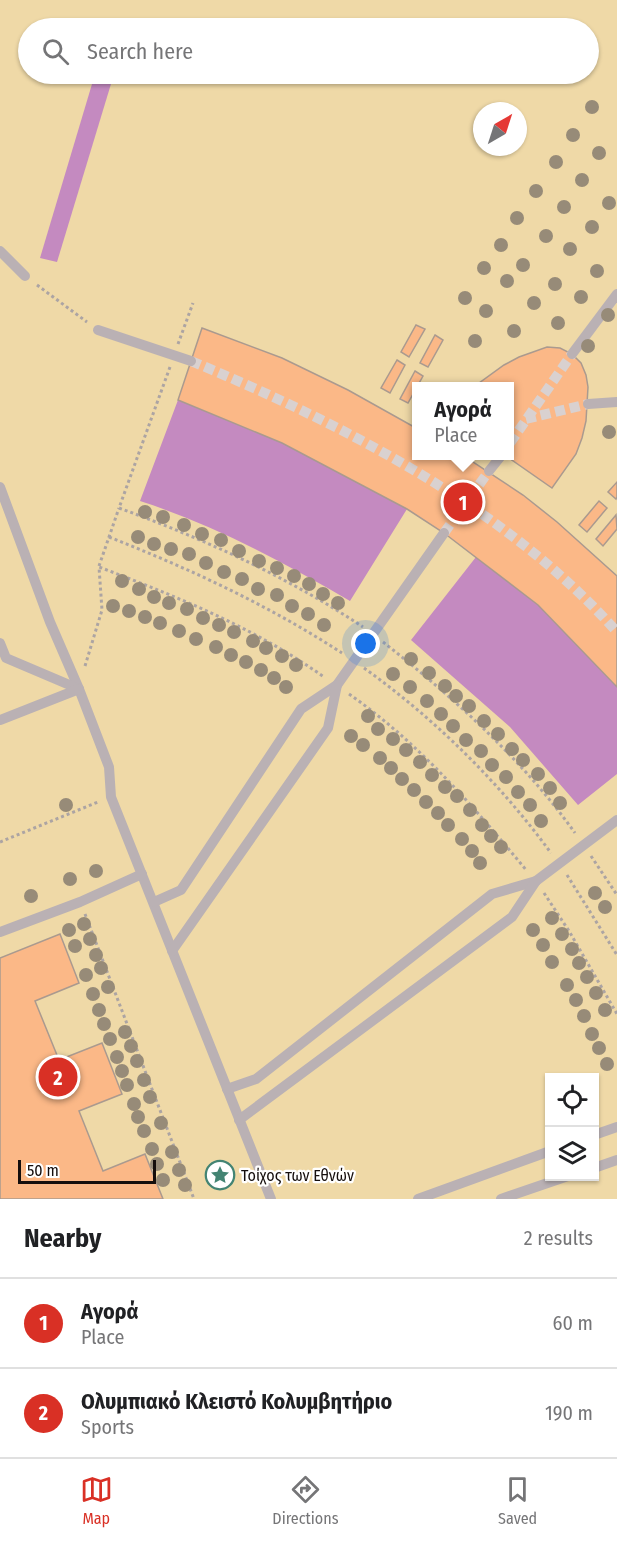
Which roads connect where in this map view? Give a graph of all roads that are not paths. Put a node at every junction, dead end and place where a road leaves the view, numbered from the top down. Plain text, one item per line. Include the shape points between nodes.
1 (0, 251) edge
2 (25, 276) road end
3 (617, 294) edge
4 (98, 330) road end
5 (572, 354) tunnel mouth
6 (191, 361) tunnel mouth
7 (617, 402) edge
8 (588, 404) tunnel mouth
9 (498, 460) edge
10 (489, 471) tunnel mouth
11 (0, 488) edge
12 (444, 533) tunnel mouth
13 (0, 642) edge
14 (337, 686) junction
15 (79, 689) junction
16 (0, 720) edge
17 (617, 820) edge
18 (142, 874) junction
19 (536, 881) junction
20 (154, 902) junction
21 (0, 932) edge
22 (172, 951) junction
23 (226, 1089) junction
24 (239, 1119) junction
25 (617, 1127) edge
26 (599, 1133) edge
27 (545, 1152) edge
28 (617, 1160) edge
29 (599, 1166) edge
30 (553, 1181) edge
31 (271, 1199) edge
32 (417, 1199) edge
33 (501, 1199) edge

1 - 2 street
3 - 5 street
4 - 6 street
7 - 8 street
9 - 10 street
11 - 15 street
12 - 14 street
13 - 15 street via 6,658
14 - 20 street via 301,709 181,890
14 - 22 street via 328,728
15 - 16 street
15 - 18 street via 109,767 111,797
17 - 19 street
18 - 20 street
18 - 21 street
19 - 23 street via 492,894 256,1079
19 - 24 street via 512,917
20 - 22 street
22 - 23 street
23 - 24 street
24 - 31 street
25 - 26 street
27 - 32 street
28 - 29 street
30 - 33 street

